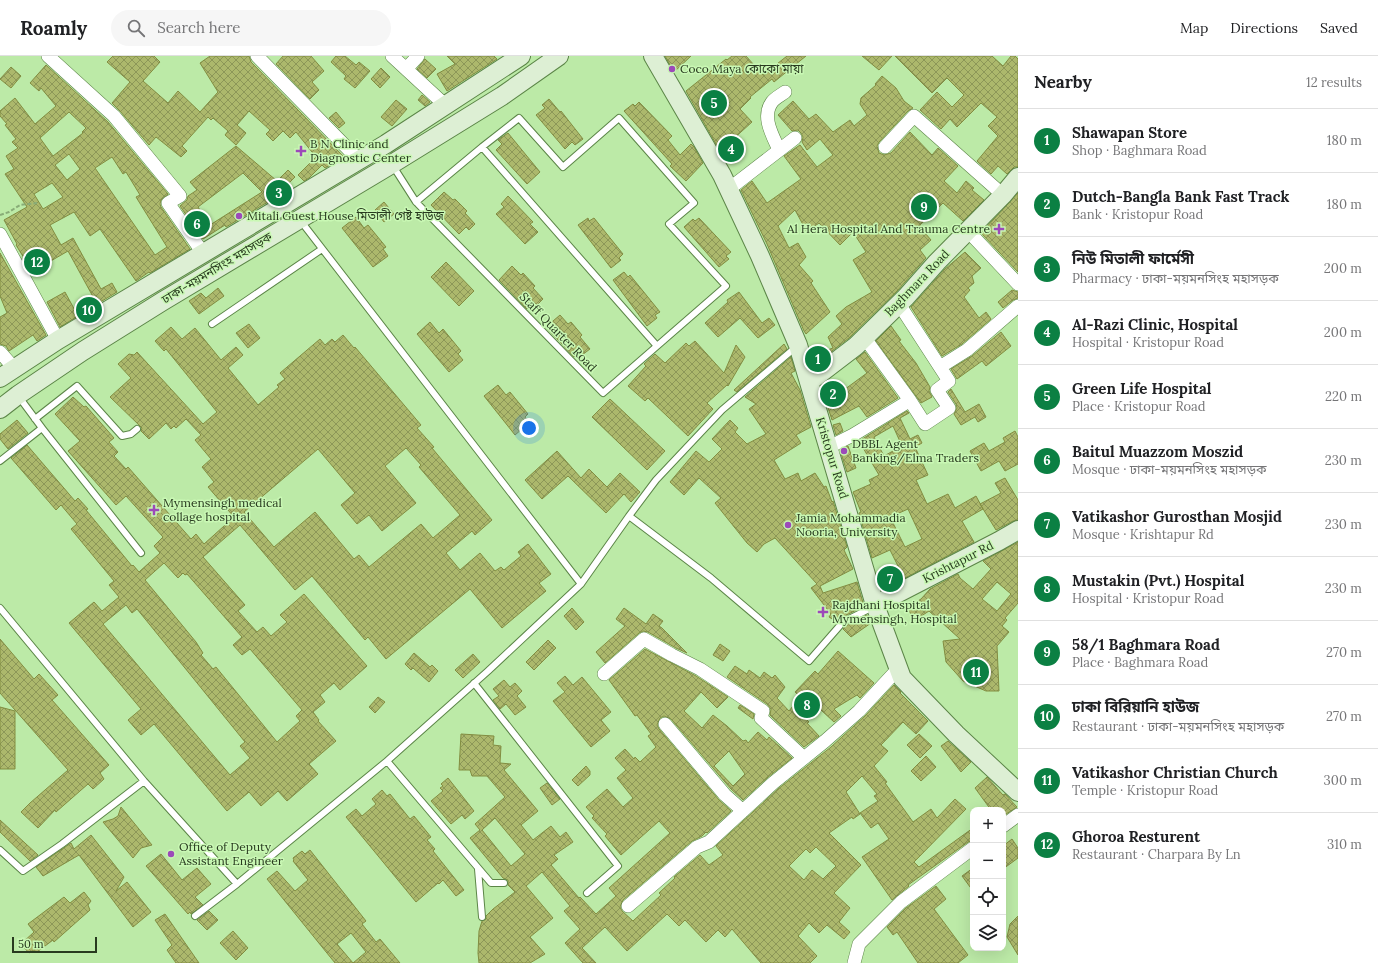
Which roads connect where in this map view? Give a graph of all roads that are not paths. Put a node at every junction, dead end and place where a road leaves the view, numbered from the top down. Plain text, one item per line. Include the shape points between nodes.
1 (48, 56) edge
2 (257, 56) edge
3 (392, 56) edge
4 (418, 56) edge
5 (521, 56) edge
6 (559, 56) edge
7 (653, 56) edge
8 (406, 69) junction
9 (785, 92) dead end
10 (445, 104) junction
11 (795, 138) dead end
12 (482, 147) junction
13 (884, 147) dead end
14 (779, 150) junction
15 (357, 160) junction
16 (392, 164) junction
17 (1018, 177) edge
18 (728, 189) junction
19 (1003, 195) junction
20 (416, 202) junction
21 (299, 219) junction
22 (968, 231) junction
23 (0, 234) edge
24 (322, 249) junction
25 (203, 254) junction
26 (1018, 284) edge
27 (898, 304) junction
28 (1018, 306) edge
29 (212, 324) dead end
30 (864, 337) junction
31 (58, 340) junction
32 (798, 345) junction
33 (657, 346) junction
34 (0, 352) edge
35 (940, 367) junction
36 (7, 373) edge
37 (809, 382) junction
38 (18, 395) junction
39 (909, 399) junction
40 (0, 409) edge
41 (35, 419) junction
42 (42, 428) junction
43 (137, 429) dead end
44 (829, 447) junction
45 (0, 461) edge
46 (629, 516) junction
47 (1018, 530) edge
48 (141, 553) dead end
49 (581, 584) junction
50 (875, 605) junction
51 (0, 608) edge
52 (898, 669) junction
53 (604, 674) dead end
54 (474, 683) junction
55 (665, 724) dead end
56 (804, 758) junction
57 (387, 761) junction
58 (144, 781) junction
59 (1018, 792) edge
60 (743, 811) junction
61 (1018, 815) edge
62 (1006, 824) edge
63 (0, 850) edge
64 (970, 850) edge
65 (478, 869) junction
66 (504, 883) dead end
67 (237, 884) junction
68 (587, 893) dead end
69 (628, 906) dead end
70 (195, 916) dead end
71 (482, 917) dead end
72 (854, 963) edge

1 - 25 street via 114,116 180,196 168,203
2 - 15 street
3 - 8 street
4 - 8 street
5 - 10 main road, ঢাকা-ময়মনসিংহ মহাসড়ক
6 - 16 main road, ঢাকা-ময়মনসিংহ মহাসড়ক via 502,96
7 - 18 main road, Kristopur Road
8 - 10 street
9 - 14 street via 773,101 768,110 767,120
10 - 15 main road, ঢাকা-ময়মনসিংহ মহাসড়ক via 386,144
11 - 14 street
12 - 20 lane
12 - 33 lane
12 - 33 lane, Staff Quarter Road via 519,118 562,167 618,118 694,203 669,224 726,286
13 - 19 street via 914,116
14 - 18 street
15 - 25 main road, ঢাকা-ময়মনসিংহ মহাসড়ক
16 - 20 lane, Staff Quarter Road
16 - 21 main road, ঢাকা-ময়মনসিংহ মহাসড়ক
17 - 19 main road, Baghmara Road
18 - 32 main road, Kristopur Road
19 - 22 main road, Baghmara Road
20 - 33 lane, Staff Quarter Road via 603,393
21 - 24 lane
21 - 38 main road, ঢাকা-ময়মনসিংহ মহাসড়ক via 83,351
22 - 26 street
22 - 27 main road, Baghmara Road
23 - 31 street
24 - 29 lane
24 - 49 lane
25 - 31 main road, ঢাকা-ময়মনসিংহ মহাসড়ক
27 - 30 main road, Baghmara Road
27 - 35 street
28 - 35 street via 972,346
30 - 37 main road, Baghmara Road
30 - 39 street
31 - 36 main road, ঢাকা-ময়মনসিংহ মহাসড়ক
32 - 37 main road, Kristopur Road
32 - 46 lane via 722,410 656,480
34 - 36 street
35 - 39 street via 949,381 937,390 949,408 925,424
37 - 44 main road, Kristopur Road
38 - 40 main road, ঢাকা-ময়মনসিংহ মহাসড়ক
38 - 41 lane
39 - 44 street via 853,435
41 - 42 lane
41 - 43 lane via 77,386 122,436
42 - 45 lane
42 - 48 lane
44 - 50 main road, Kristopur Road
46 - 49 lane
46 - 50 lane via 710,578 809,661 843,622
47 - 50 main road, Krishtapur Rd
49 - 54 lane
50 - 52 main road, Kristopur Road
51 - 58 lane
52 - 56 street via 859,711
52 - 59 main road, Kristopur Road via 902,678 956,734
53 - 56 street via 644,639 700,669 763,711 761,718
54 - 57 lane
54 - 68 lane via 618,866
55 - 60 street via 725,795
56 - 60 street
57 - 65 lane
57 - 67 lane
58 - 63 lane via 23,871
58 - 67 lane
60 - 69 street via 709,842 697,847
61 - 62 street
64 - 72 street via 901,902 859,944
65 - 66 lane via 491,883
65 - 71 lane
67 - 70 lane

